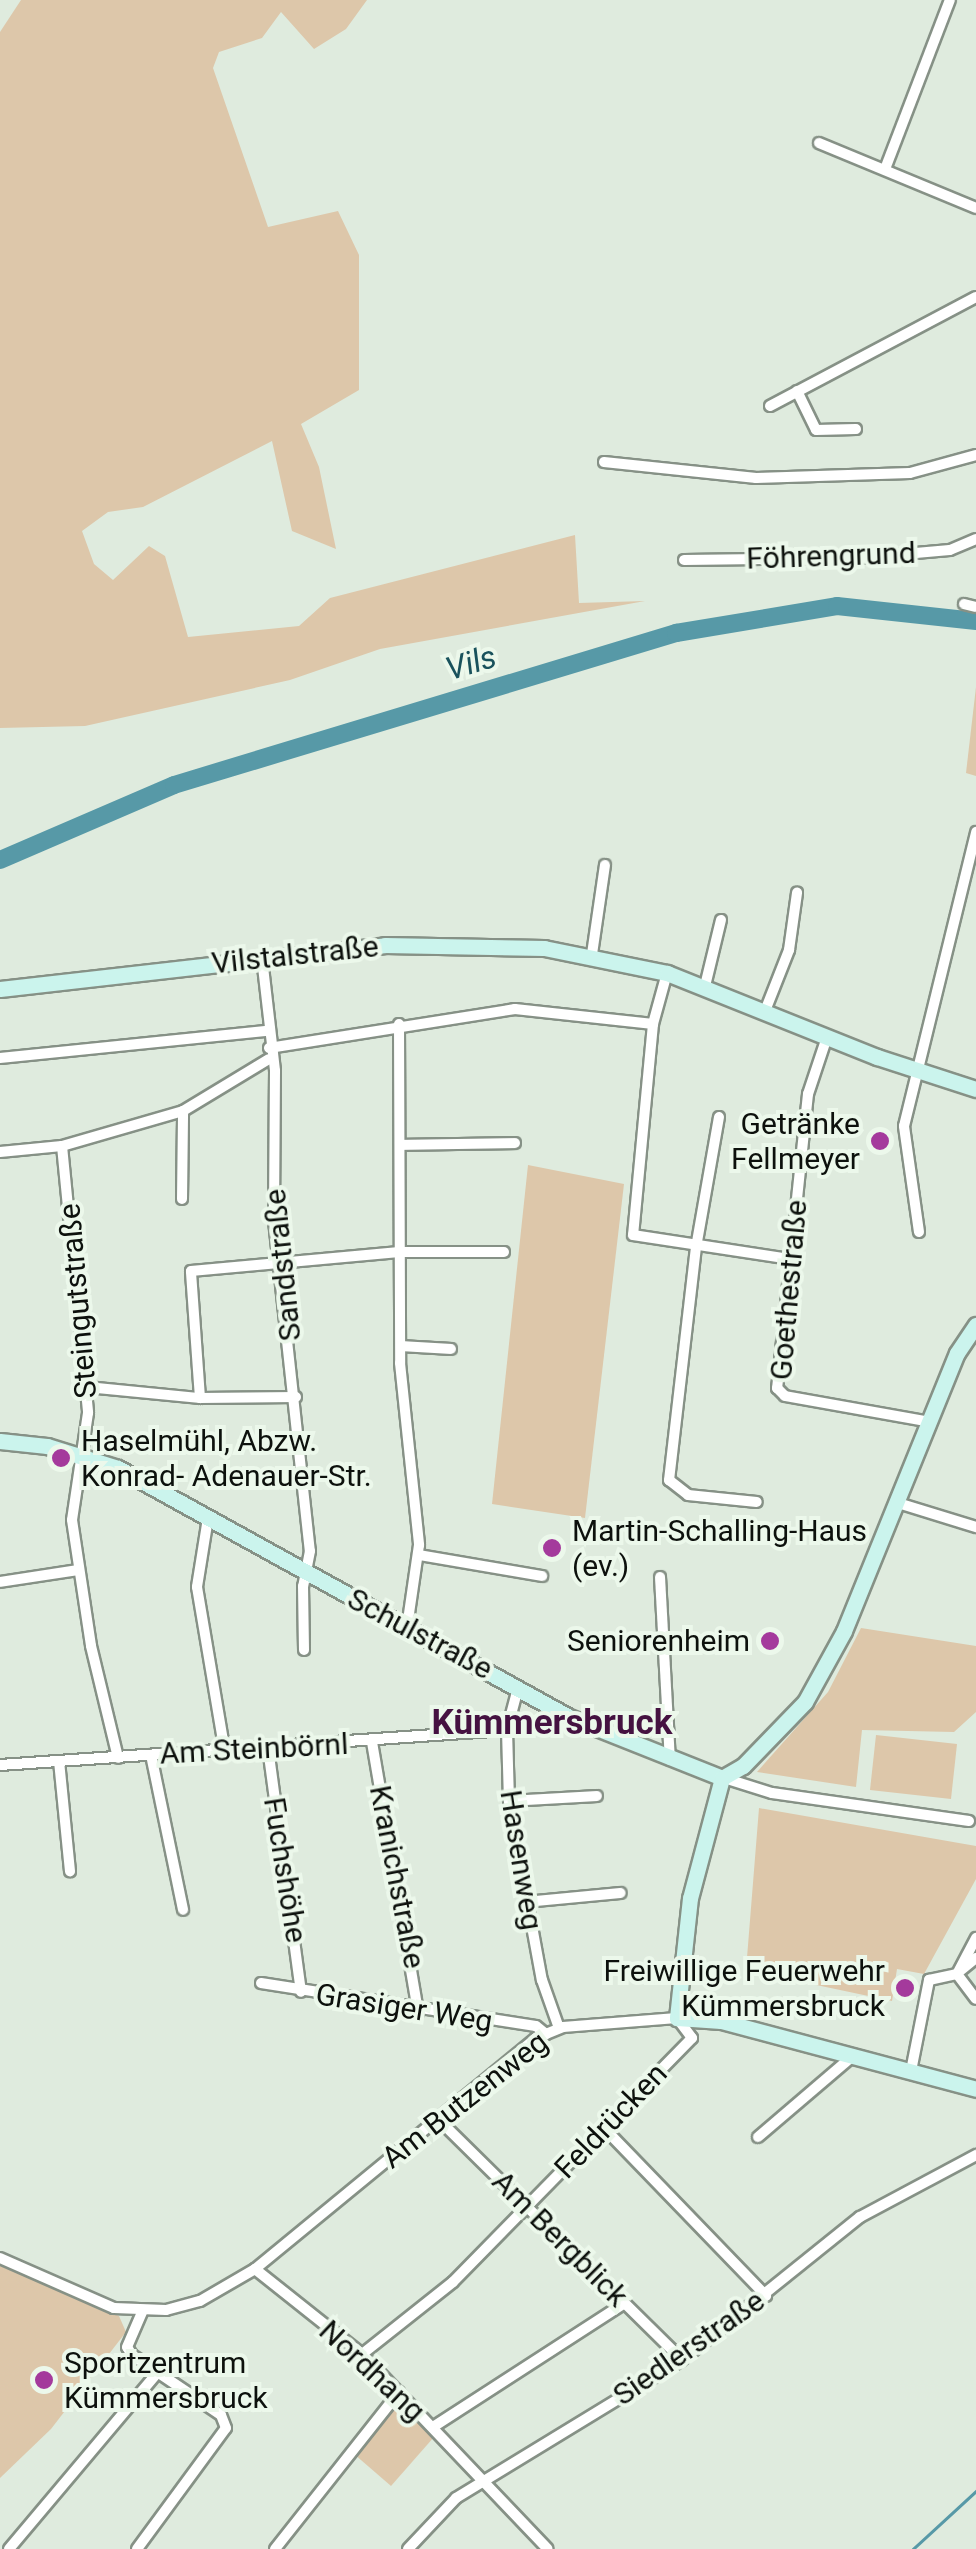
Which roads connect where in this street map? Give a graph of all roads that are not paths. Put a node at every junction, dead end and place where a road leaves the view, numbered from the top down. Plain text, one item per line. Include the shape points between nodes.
1 (950, 0) edge
2 (819, 142) dead end
3 (885, 169) junction
4 (976, 208) edge
5 (976, 297) edge
6 (798, 391) junction
7 (770, 406) dead end
8 (856, 429) dead end
9 (976, 455) edge
10 (604, 462) dead end
11 (976, 539) edge
12 (684, 560) dead end
13 (964, 604) dead end
14 (976, 607) edge
15 (976, 832) edge
16 (605, 865) dead end
17 (797, 894) dead end
18 (721, 920) dead end
19 (592, 954) junction
20 (262, 958) junction
21 (667, 972) junction
22 (705, 986) junction
23 (0, 989) edge
24 (765, 1011) junction
25 (400, 1024) junction
26 (653, 1024) junction
27 (268, 1031) junction
28 (826, 1037) junction
29 (269, 1053) junction
30 (0, 1058) edge
31 (921, 1073) junction
32 (976, 1088) edge
33 (182, 1111) junction
34 (719, 1118) dead end
35 (515, 1143) dead end
36 (400, 1145) junction
37 (62, 1146) junction
38 (0, 1152) edge
39 (182, 1199) dead end
40 (919, 1232) dead end
41 (696, 1247) junction
42 (399, 1252) junction
43 (504, 1252) dead end
44 (790, 1260) junction
45 (283, 1263) junction
46 (976, 1325) edge
47 (401, 1346) junction
48 (450, 1349) dead end
49 (87, 1387) junction
50 (296, 1397) junction
51 (200, 1398) junction
52 (932, 1422) junction
53 (0, 1441) edge
54 (80, 1456) junction
55 (757, 1502) dead end
56 (898, 1503) junction
57 (208, 1518) junction
58 (976, 1527) edge
59 (419, 1555) junction
60 (78, 1570) junction
61 (306, 1573) junction
62 (542, 1576) dead end
63 (660, 1577) dead end
64 (0, 1582) edge
65 (407, 1627) junction
66 (304, 1650) dead end
67 (518, 1688) junction
68 (507, 1730) junction
69 (372, 1742) junction
70 (224, 1746) junction
71 (268, 1748) junction
72 (151, 1754) junction
73 (118, 1758) junction
74 (670, 1761) junction
75 (58, 1762) junction
76 (0, 1764) edge
77 (722, 1778) junction
78 (597, 1796) dead end
79 (509, 1801) junction
80 (968, 1822) dead end
81 (70, 1871) dead end
82 (621, 1893) dead end
83 (526, 1902) junction
84 (183, 1910) dead end
85 (976, 1938) edge
86 (976, 1958) edge
87 (957, 1974) junction
88 (261, 1983) dead end
89 (301, 1992) junction
90 (976, 1999) edge
91 (418, 2012) junction
92 (677, 2018) junction
93 (711, 2020) junction
94 (559, 2028) junction
95 (546, 2034) junction
96 (692, 2038) junction
97 (854, 2054) junction
98 (911, 2071) junction
99 (976, 2088) edge
100 (438, 2119) junction
101 (605, 2129) junction
102 (758, 2137) dead end
103 (976, 2155) edge
104 (529, 2204) junction
105 (0, 2258) edge
106 (255, 2268) junction
107 (766, 2296) junction
108 (623, 2304) junction
109 (143, 2310) junction
110 (362, 2354) junction
111 (682, 2360) junction
112 (158, 2372) junction
113 (399, 2392) junction
114 (433, 2427) junction
115 (482, 2480) junction
116 (9, 2549) edge
117 (137, 2549) edge
118 (275, 2549) edge
119 (408, 2549) edge
120 (548, 2549) edge

1 - 3 street
2 - 3 street
3 - 4 street
5 - 6 street
6 - 7 street
6 - 8 street via 816,430
9 - 10 street via 910,473 756,478
11 - 12 street, Föhrengrund via 950,550 859,558
13 - 14 street
15 - 31 street
16 - 19 street
17 - 24 street via 789,950
18 - 22 street
19 - 20 street, Vilstalstraße via 434,943
19 - 21 street, Vilstalstraße
20 - 23 street, Vilstalstraße
20 - 27 street, Sandstraße
21 - 22 street, Vilstalstraße
21 - 26 street
22 - 24 street, Vilstalstraße
24 - 28 street, Vilstalstraße
25 - 26 street via 515,1010
25 - 29 street
25 - 36 street
26 - 41 street via 633,1235
27 - 29 street, Sandstraße
27 - 30 street
28 - 31 street, Vilstalstraße
28 - 44 street, Goethestraße via 808,1094
29 - 33 street
29 - 45 street, Sandstraße via 275,1070 274,1221
31 - 32 street, Vilstalstraße
31 - 40 street via 904,1126
33 - 37 street
33 - 39 street
34 - 41 street
35 - 36 street
36 - 42 street
37 - 38 street
37 - 49 street, Steingutstraße
41 - 44 street
41 - 55 street via 669,1480 688,1495
42 - 43 street
42 - 45 street
42 - 47 street
44 - 52 street, Goethestraße via 780,1394
45 - 50 street, Sandstraße
45 - 51 street via 191,1270
46 - 52 street via 956,1353
47 - 48 street
47 - 59 street
49 - 51 street
49 - 54 street, Steingutstraße
50 - 51 street
50 - 61 street, Sandstraße
52 - 56 street
53 - 54 street, Schulstraße
54 - 57 street, Schulstraße via 118,1468
54 - 60 street, Steingutstraße via 72,1520
56 - 58 street
56 - 77 street via 844,1631 805,1702 743,1766
57 - 61 street, Schulstraße
57 - 70 street via 197,1587
59 - 62 street
59 - 65 street
60 - 64 street
60 - 73 street, Steingutstraße
61 - 65 street, Schulstraße
61 - 66 street, Sandstraße
63 - 74 street
65 - 67 street, Schulstraße
67 - 68 street, Hasenweg
67 - 74 street, Schulstraße
68 - 69 street, Am Steinbörnl
68 - 79 street, Hasenweg
69 - 71 street, Am Steinbörnl
69 - 91 street, Kranichstraße
70 - 71 street, Am Steinbörnl
70 - 72 street, Am Steinbörnl
71 - 89 street, Fuchshöhe
72 - 73 street, Am Steinbörnl
72 - 84 street
73 - 75 street, Am Steinbörnl
74 - 77 street, Schulstraße
75 - 76 street, Am Steinbörnl
75 - 81 street
77 - 80 street, Schulstraße via 772,1793
77 - 92 street via 690,1898
78 - 79 street
79 - 83 street, Hasenweg
82 - 83 street
83 - 94 street, Hasenweg
85 - 87 street
86 - 87 street
87 - 90 street
87 - 98 street via 940,1973 927,1986
88 - 89 street, Grasiger Weg
89 - 91 street, Grasiger Weg
91 - 95 street, Grasiger Weg via 536,2026
92 - 93 street, Am Butzenweg
92 - 94 street, Am Butzenweg
92 - 96 street, Feldrücken
93 - 96 street, Feldrücken
93 - 97 street, Am Butzenweg
94 - 95 street, Am Butzenweg
95 - 100 street, Am Butzenweg
96 - 101 street, Feldrücken
97 - 98 street, Am Butzenweg
97 - 102 street
98 - 99 street, Am Butzenweg
100 - 104 street, Am Bergblick
100 - 106 street, Am Butzenweg
101 - 104 street, Feldrücken
101 - 107 street
103 - 107 street, Siedlerstraße via 860,2217
104 - 108 street, Am Bergblick
104 - 110 street, Feldrücken via 426,2307
105 - 109 street, Am Butzenweg via 96,2302
106 - 109 street, Am Butzenweg via 200,2301
106 - 110 street, Nordhang
107 - 111 street, Siedlerstraße
108 - 111 street, Am Bergblick
108 - 114 street
109 - 112 street via 127,2347
110 - 113 street, Nordhang
111 - 115 street, Siedlerstraße
112 - 116 street
112 - 117 street via 221,2415 226,2428
113 - 114 street, Nordhang
113 - 118 street
114 - 115 street, Nordhang
115 - 119 street, Siedlerstraße
115 - 120 street, Nordhang

